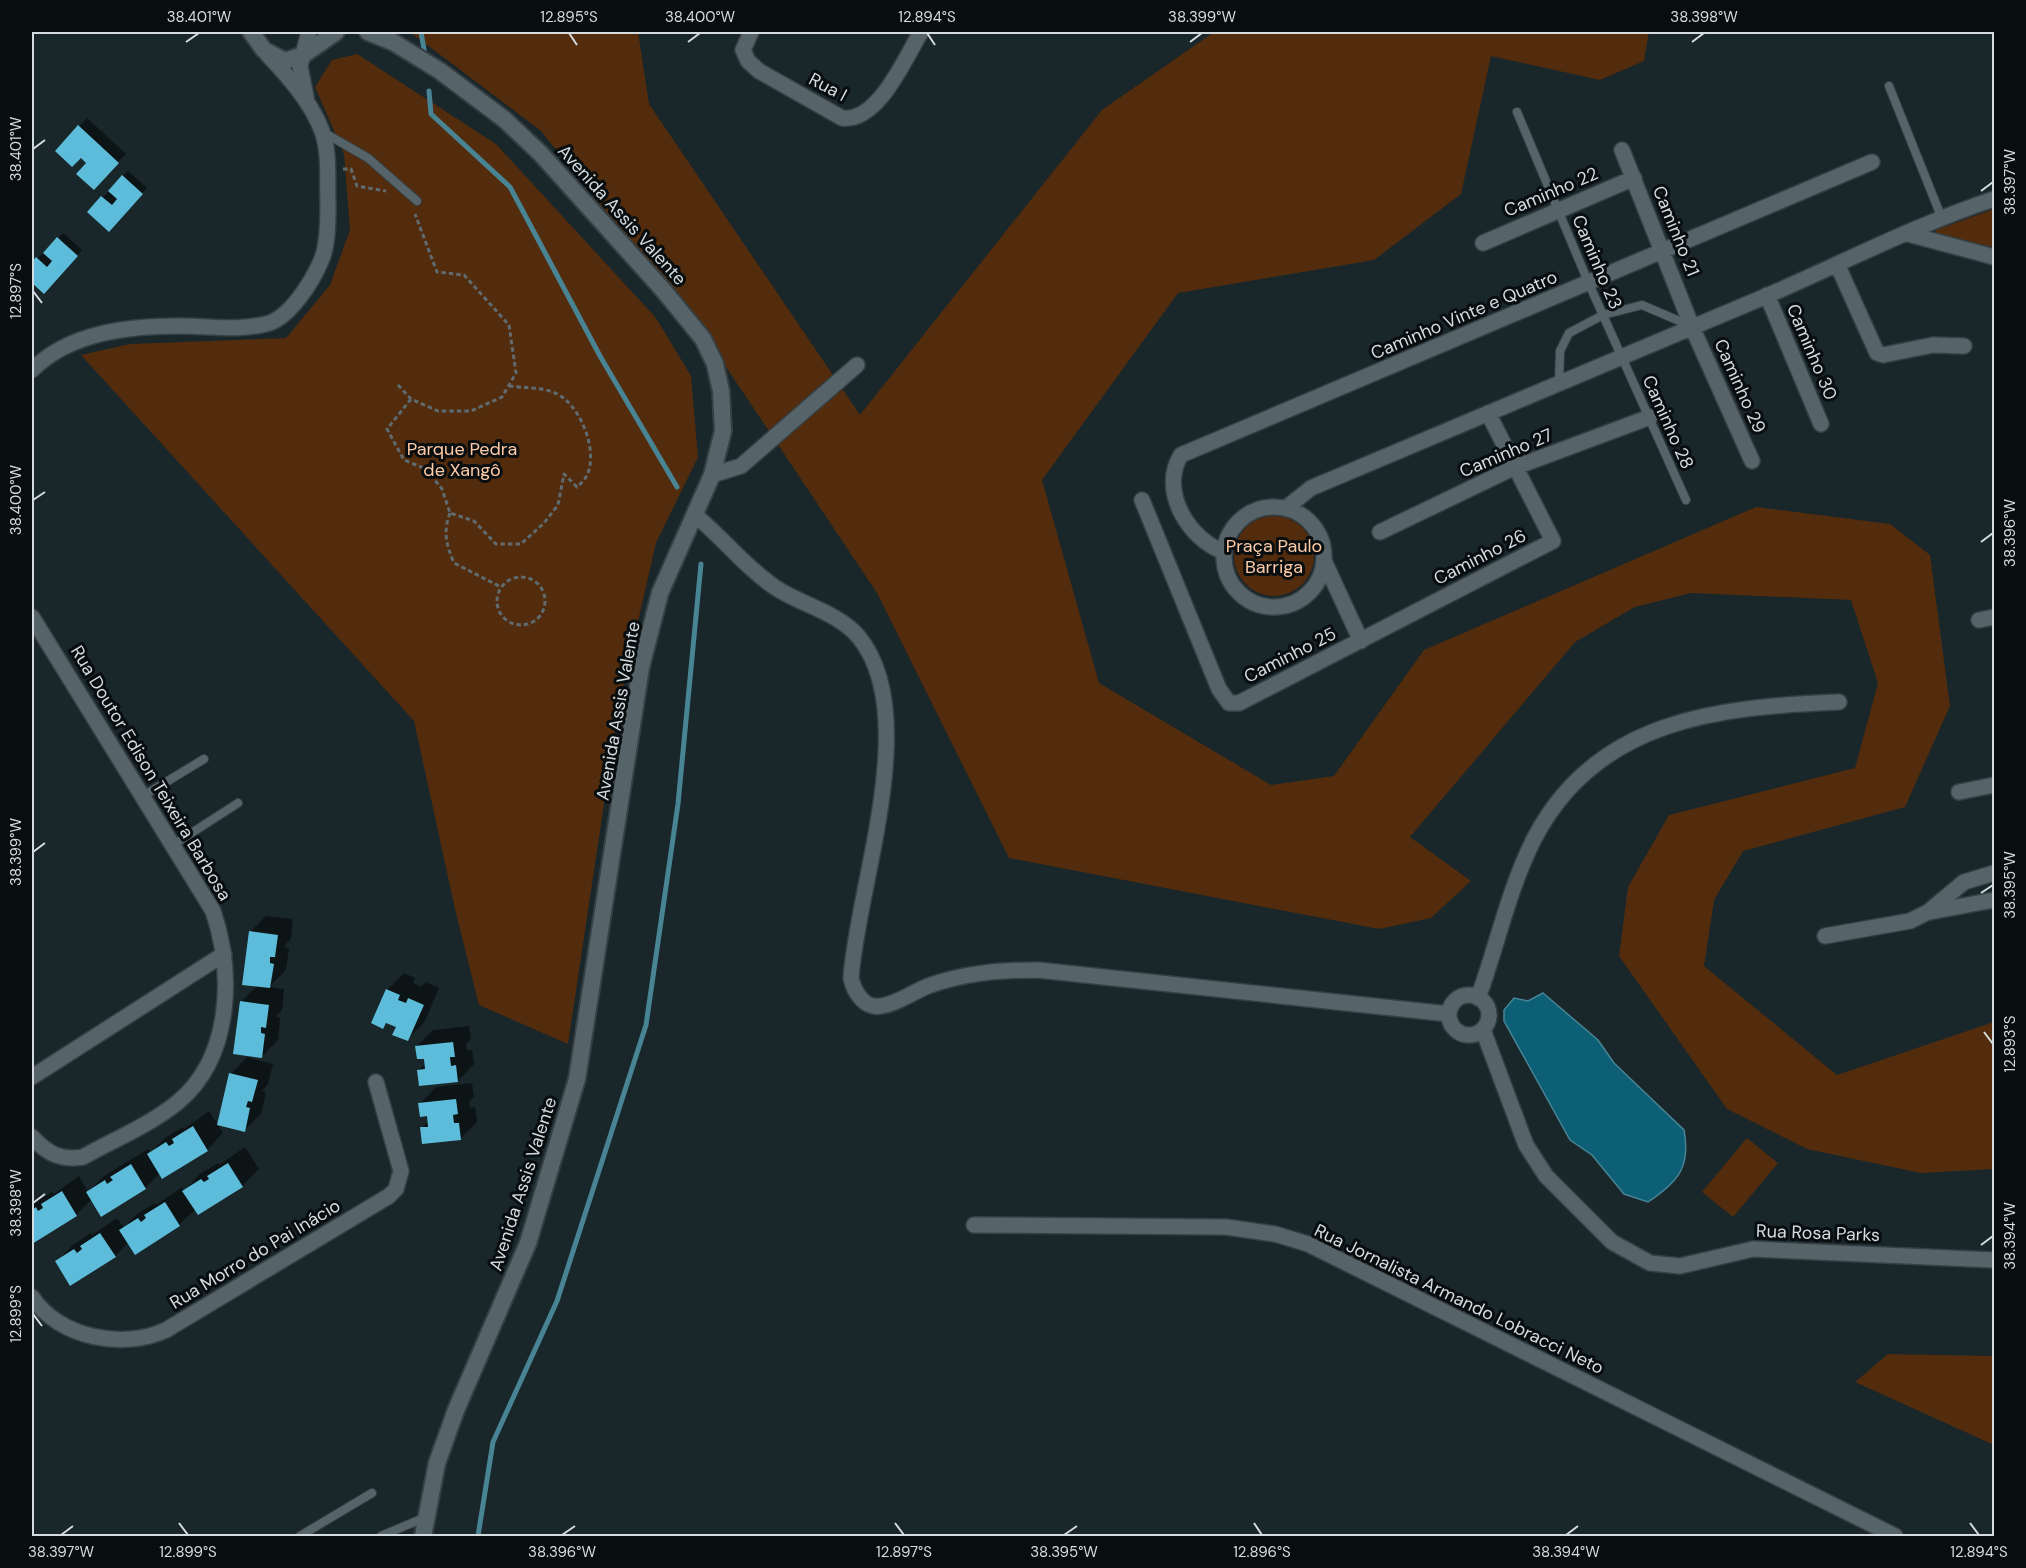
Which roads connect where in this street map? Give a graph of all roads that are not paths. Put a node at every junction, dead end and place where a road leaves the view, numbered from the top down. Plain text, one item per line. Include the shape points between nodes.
1 (251, 32) edge
2 (259, 32) edge
3 (309, 32) edge
4 (336, 32) edge
5 (368, 32) edge
6 (751, 32) edge
7 (921, 32) edge
8 (264, 50) junction
9 (303, 56) junction
10 (1889, 86) dead end
11 (309, 106) junction
12 (1517, 112) dead end
13 (322, 132) junction
14 (1622, 150) dead end
15 (1872, 162) dead end
16 (1634, 178) junction
17 (1995, 199) edge
18 (417, 201) dead end
19 (1558, 210) junction
20 (1941, 216) junction
21 (1908, 234) junction
22 (1483, 243) dead end
23 (1664, 251) junction
24 (1995, 257) edge
25 (1837, 264) junction
26 (1588, 284) junction
27 (1767, 295) junction
28 (1603, 315) junction
29 (1692, 327) junction
30 (1964, 346) dead end
31 (1623, 357) junction
32 (857, 365) dead end
33 (32, 370) edge
34 (1559, 383) junction
35 (1488, 414) junction
36 (1650, 417) junction
37 (1821, 424) dead end
38 (1752, 461) dead end
39 (1513, 468) junction
40 (712, 475) junction
41 (1142, 500) dead end
42 (1686, 500) dead end
43 (1286, 508) junction
44 (695, 515) junction
45 (1380, 532) dead end
46 (1224, 552) junction
47 (1325, 563) junction
48 (32, 617) edge
49 (1995, 617) edge
50 (1979, 620) dead end
51 (1361, 640) junction
52 (1839, 702) dead end
53 (204, 759) dead end
54 (1995, 785) edge
55 (1959, 792) dead end
56 (143, 796) junction
57 (238, 803) dead end
58 (173, 845) junction
59 (1995, 873) edge
60 (1995, 900) edge
61 (1928, 912) junction
62 (1825, 936) dead end
63 (224, 954) junction
64 (1478, 998) junction
65 (1449, 1014) junction
66 (1483, 1030) junction
67 (32, 1077) edge
68 (376, 1082) dead end
69 (32, 1137) edge
70 (974, 1225) dead end
71 (1995, 1260) edge
72 (32, 1297) edge
73 (372, 1493) dead end
74 (426, 1517) junction
75 (300, 1536) edge
76 (381, 1536) edge
77 (423, 1536) edge
78 (1895, 1536) edge

1 - 8 main road
2 - 8 street
3 - 9 street
4 - 9 main road
5 - 40 main road, Avenida Assis Valente via 440,70 504,119 541,154 703,339 715,364 721,391 723,431
6 - 7 street, Rua I via 743,50 747,61 842,118 852,119 872,109
8 - 9 main road via 285,62
8 - 11 street
9 - 11 street via 302,84
10 - 20 lane
11 - 13 street
12 - 19 lane, Caminho 23
13 - 18 lane via 368,158
13 - 33 street via 328,216 322,260 297,303 268,324 226,329 180,326 89,336 58,350
14 - 16 street, Caminho 21
15 - 23 street, Caminho Vinte e Quatro
16 - 19 street, Caminho 22
16 - 23 street, Caminho 21
17 - 20 street
19 - 22 street, Caminho 22
19 - 26 lane, Caminho 23
20 - 21 street
21 - 24 street
21 - 25 street
23 - 26 street, Caminho Vinte e Quatro
23 - 29 street, Caminho 21
25 - 27 street
25 - 30 street via 1874,349 1883,355 1933,345
26 - 28 lane, Caminho 23
26 - 46 street, Caminho Vinte e Quatro via 1181,455 1172,480 1180,510 1199,537
27 - 29 street
27 - 37 street, Caminho 30
28 - 29 lane via 1642,305
28 - 31 lane, Caminho 23
28 - 34 lane via 1569,333 1560,351
29 - 31 street
29 - 38 street, Caminho 29
31 - 34 street
31 - 36 lane, Caminho 28
32 - 40 street via 741,466
34 - 35 street
35 - 39 street, Caminho 26
35 - 43 street via 1311,488
36 - 39 street, Caminho 27
36 - 42 lane, Caminho 28
39 - 45 street, Caminho 27
39 - 51 street, Caminho 26 via 1552,541
40 - 44 main road, Avenida Assis Valente
41 - 51 street, Caminho 25 via 1211,670 1229,703 1250,698
43 - 46 street via 1269,506 1252,511 1233,528
43 - 47 street via 1311,523 1319,536
44 - 65 street via 776,588 842,621 858,637 879,677 884,701 885,764 851,978 854,992 867,1004 880,1007 978,972 1038,970
44 - 74 main road, Avenida Assis Valente via 660,593 641,667 577,1079 528,1243 437,1463
46 - 47 street via 1230,581 1244,597 1262,605 1283,606 1301,598 1316,584
47 - 51 street, Caminho 25
48 - 56 street, Rua Doutor Edison Teixeira Barbosa
49 - 50 street
52 - 64 street via 1689,718 1647,732 1606,754 1577,778 1552,808 1533,840
53 - 56 lane
54 - 55 street
56 - 58 street, Rua Doutor Edison Teixeira Barbosa
57 - 58 lane
58 - 63 street, Rua Doutor Edison Teixeira Barbosa via 213,911
59 - 61 street via 1964,882
60 - 61 street
61 - 62 street via 1910,921
63 - 67 street
63 - 69 street, Rua Doutor Edison Teixeira Barbosa via 226,1001 222,1026 198,1080 178,1102 83,1157 67,1160 46,1151
64 - 65 street via 1459,998
64 - 66 street via 1489,1013
65 - 66 street via 1458,1032 1471,1035
66 - 71 street, Rua Rosa Parks via 1526,1145 1546,1176 1612,1242 1650,1263 1680,1266 1753,1249
68 - 72 street, Rua Morro do Pai Inácio via 401,1171 396,1189 389,1196 166,1330 142,1340 71,1330 46,1314
70 - 78 street, Rua Jornalista Armando Lobracci Neto via 1226,1227 1275,1234 1308,1244
73 - 75 lane
74 - 76 lane
74 - 77 main road, Avenida Assis Valente

